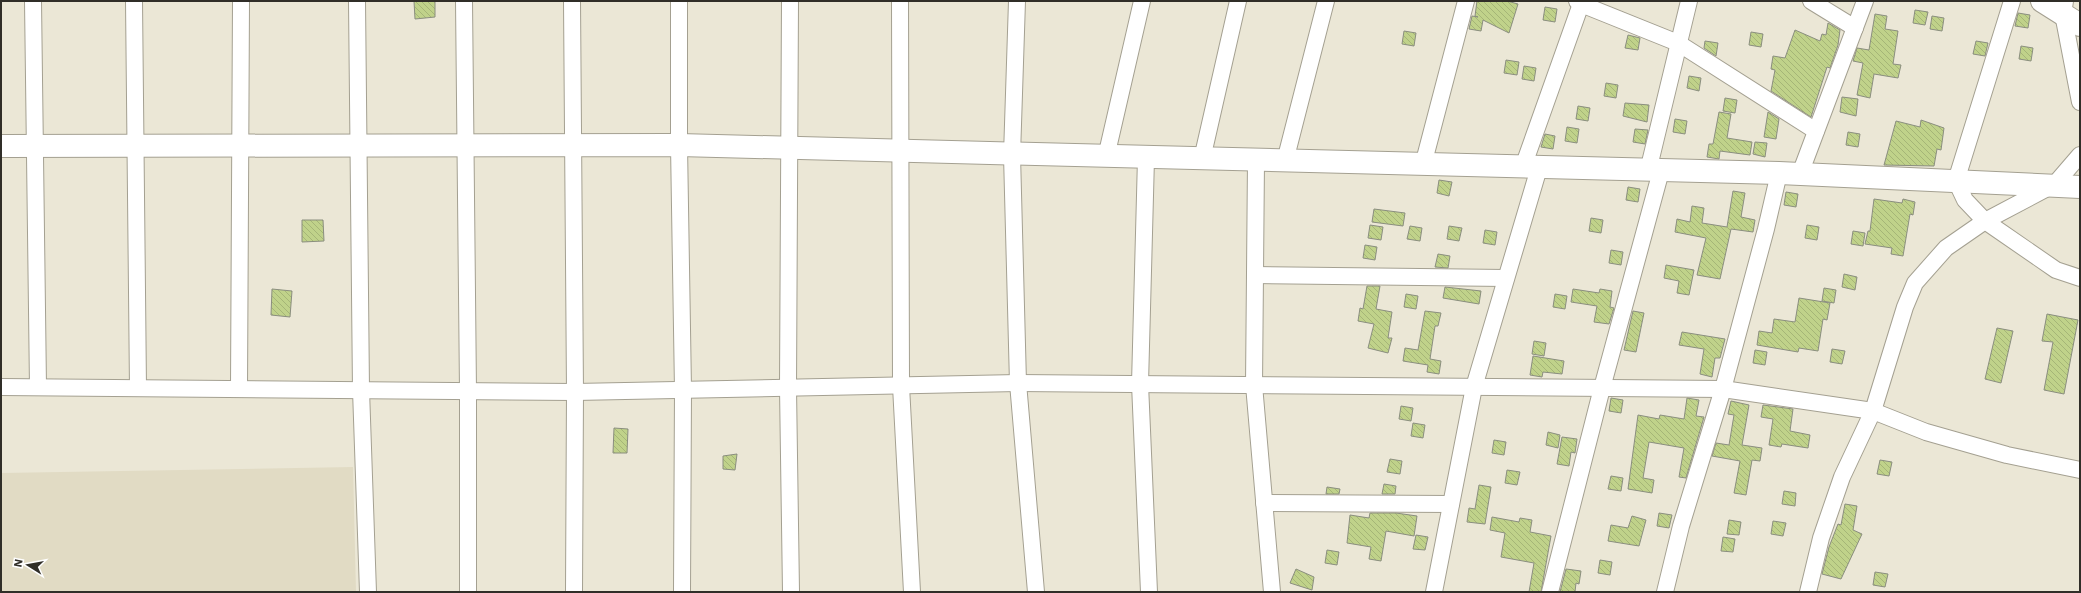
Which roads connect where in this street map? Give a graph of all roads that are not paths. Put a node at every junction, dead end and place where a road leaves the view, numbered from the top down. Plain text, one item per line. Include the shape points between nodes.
1 (33, 1) edge
2 (134, 1) edge
3 (241, 1) edge
4 (357, 1) edge
5 (464, 1) edge
6 (572, 1) edge
7 (679, 1) edge
8 (790, 1) edge
9 (900, 1) edge
10 (1017, 1) edge
11 (1142, 1) edge
12 (1238, 1) edge
13 (1326, 1) edge
14 (1466, 1) edge
15 (1689, 1) edge
16 (1811, 1) edge
17 (1865, 1) edge
18 (2012, 1) edge
19 (2042, 1) edge
20 (1580, 2) edge
21 (2070, 13) edge
22 (1855, 28) junction
23 (1678, 43) junction
24 (2080, 102) edge
25 (1816, 131) junction
26 (1, 146) edge
27 (34, 146) junction
28 (136, 146) junction
29 (240, 146) junction
30 (359, 146) junction
31 (465, 146) junction
32 (573, 146) junction
33 (679, 146) junction
34 (789, 148) junction
35 (901, 151) junction
36 (1012, 155) junction
37 (2080, 155) edge
38 (1106, 157) junction
39 (1146, 158) junction
40 (1202, 159) junction
41 (1256, 161) junction
42 (1285, 161) junction
43 (1423, 165) junction
44 (1532, 167) junction
45 (1655, 171) junction
46 (1789, 174) junction
47 (1956, 181) junction
48 (2056, 184) junction
49 (2080, 187) edge
50 (1985, 221) junction
51 (1255, 275) junction
52 (1506, 278) junction
53 (2080, 278) edge
54 (1018, 383) junction
55 (1140, 384) junction
56 (901, 386) junction
57 (1254, 386) junction
58 (1, 387) edge
59 (38, 387) junction
60 (1474, 387) junction
61 (138, 388) junction
62 (788, 388) junction
63 (1602, 388) junction
64 (238, 389) junction
65 (1723, 389) junction
66 (361, 390) junction
67 (684, 390) junction
68 (468, 391) junction
69 (575, 392) junction
70 (1873, 411) junction
71 (2080, 470) edge
72 (1264, 503) junction
73 (1452, 504) junction
74 (368, 592) edge
75 (468, 592) edge
76 (574, 592) edge
77 (682, 592) edge
78 (791, 592) edge
79 (912, 592) edge
80 (1036, 592) edge
81 (1149, 592) edge
82 (1272, 592) edge
83 (1434, 592) edge
84 (1550, 592) edge
85 (1665, 592) edge
86 (1808, 592) edge

1 - 27 street
2 - 28 street
3 - 29 street
4 - 30 street
5 - 31 street
6 - 32 street
7 - 33 street
8 - 34 street
9 - 35 street
10 - 36 street
11 - 38 street
12 - 40 street
13 - 42 street
14 - 43 street
15 - 23 street
16 - 22 street
17 - 22 street
18 - 47 street
19 - 21 street
20 - 23 street
20 - 44 street
21 - 24 street
22 - 25 street
23 - 25 street
23 - 45 street
25 - 46 street
26 - 27 street
27 - 28 street
27 - 59 street
28 - 29 street
28 - 61 street
29 - 30 street
29 - 64 street
30 - 31 street
30 - 66 street
31 - 32 street
31 - 68 street
32 - 33 street
32 - 69 street
33 - 34 street
33 - 67 street
34 - 35 street
34 - 62 street
35 - 36 street
35 - 56 street
36 - 38 street
36 - 54 street
37 - 48 street
38 - 39 street
39 - 40 street
39 - 55 street
40 - 41 street
41 - 42 street
41 - 51 street
42 - 43 street
43 - 44 street
44 - 45 street
44 - 52 street
45 - 46 street
45 - 63 street
46 - 47 street
46 - 65 street via 1766,229
47 - 48 street
47 - 50 street via 1965,200
48 - 49 street
48 - 50 street
50 - 53 street via 2056,270
50 - 70 street via 1946,248 1916,283 1905,307
51 - 52 street
51 - 57 street
52 - 60 street
54 - 55 street
54 - 56 street
54 - 80 street
55 - 57 street
55 - 81 street
56 - 62 street
56 - 79 street
57 - 60 street
57 - 72 street
58 - 59 street
59 - 61 street
60 - 63 street
60 - 73 street
61 - 64 street
62 - 67 street
62 - 78 street
63 - 65 street
63 - 84 street
64 - 66 street
65 - 70 street
65 - 85 street via 1681,526
66 - 68 street
66 - 74 street
67 - 69 street
67 - 77 street
68 - 69 street
68 - 75 street
69 - 76 street
70 - 71 street via 1926,432 1970,445
70 - 86 street via 1842,477 1821,538
72 - 73 street
72 - 82 street
73 - 83 street

